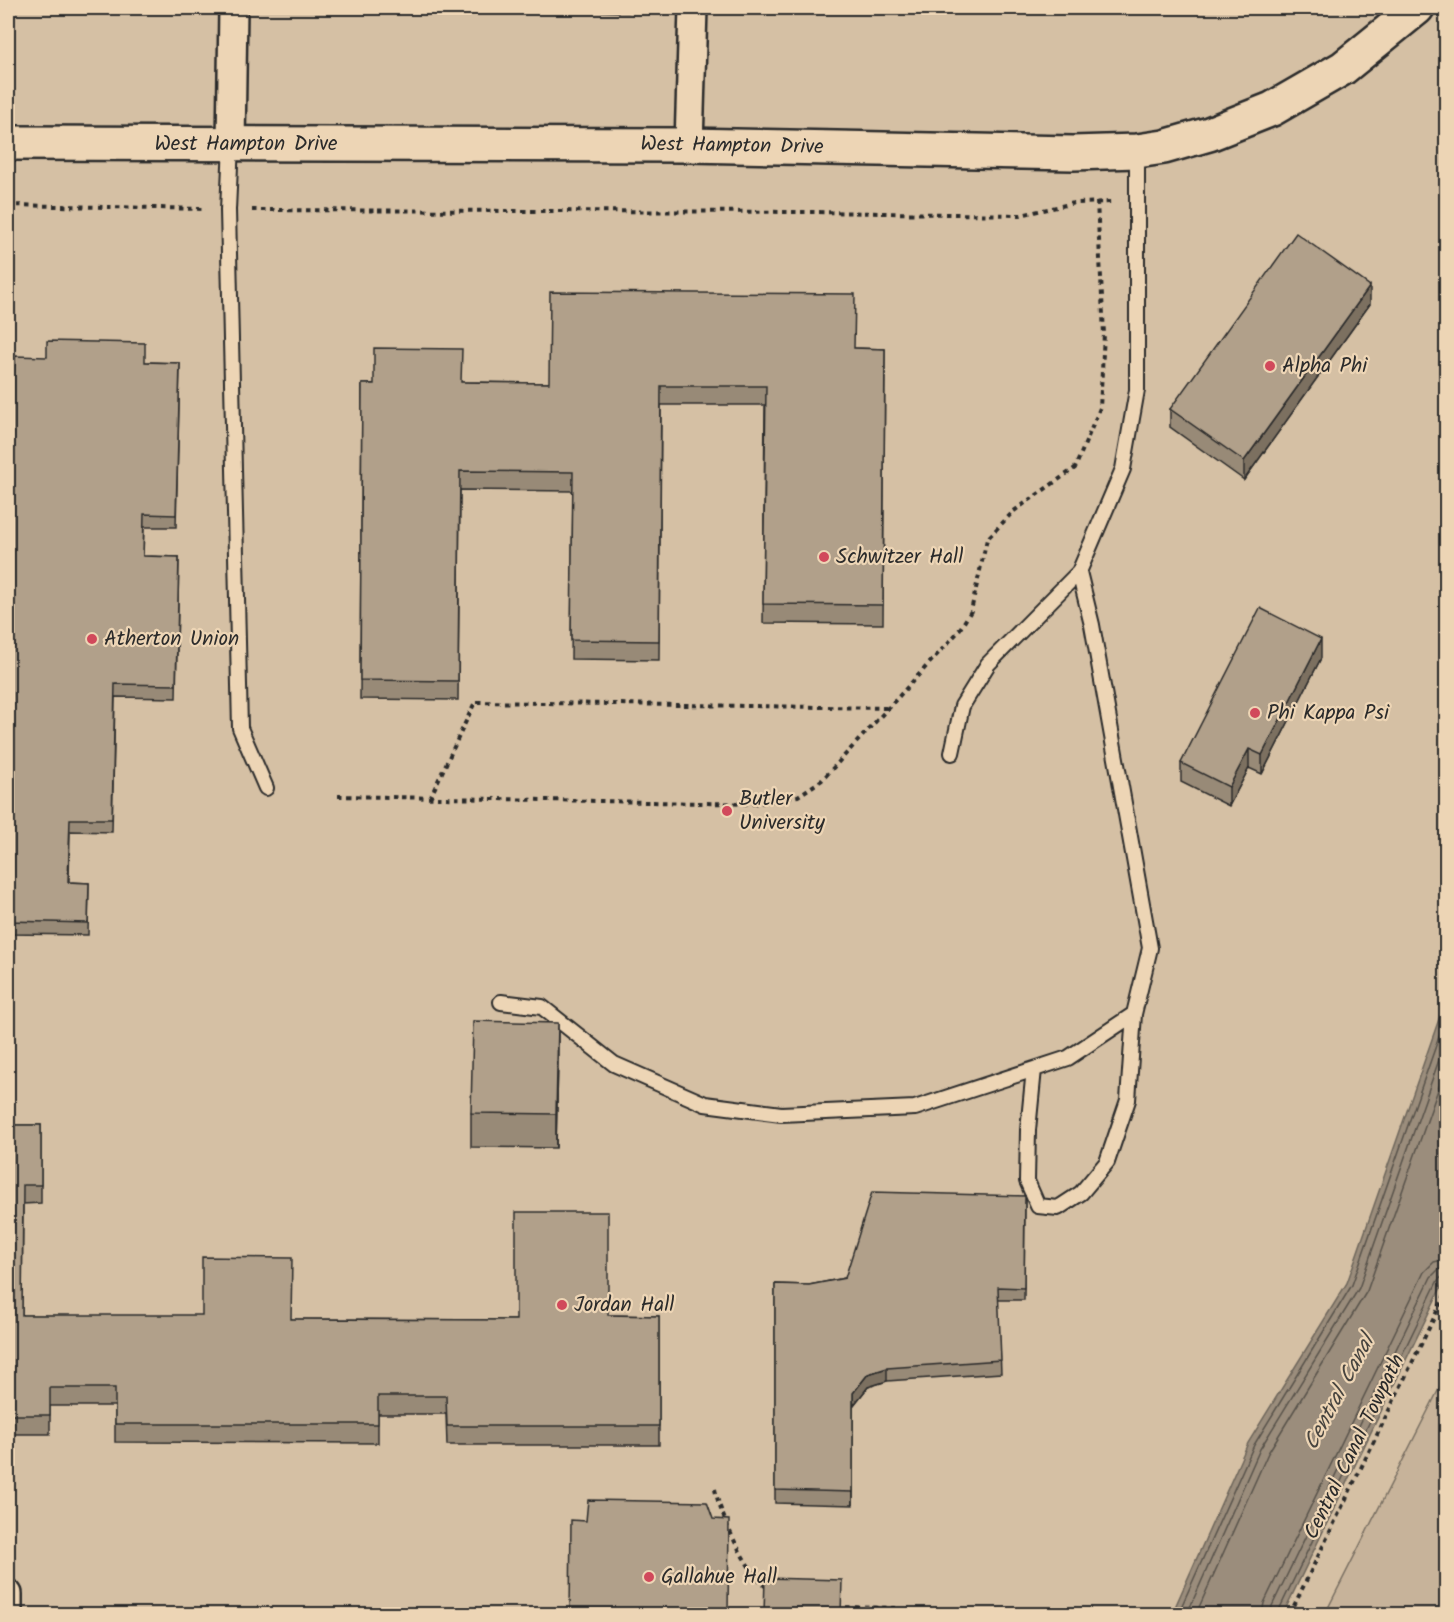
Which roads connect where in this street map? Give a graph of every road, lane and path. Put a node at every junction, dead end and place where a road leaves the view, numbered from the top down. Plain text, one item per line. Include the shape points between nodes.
1 (233, 8) edge
2 (693, 8) edge
3 (1417, 8) edge
4 (8, 143) edge
5 (231, 144) junction
6 (689, 145) junction
7 (1137, 151) junction
8 (1097, 202) junction
9 (1114, 202) dead end
10 (8, 206) edge
11 (208, 209) dead end
12 (254, 210) dead end
13 (1079, 572) junction
14 (889, 708) junction
15 (952, 753) dead end
16 (266, 788) dead end
17 (338, 796) dead end
18 (430, 798) junction
19 (501, 1002) dead end
20 (1134, 1014) junction
21 (1034, 1069) junction
22 (1446, 1293) edge
23 (716, 1489) dead end
24 (8, 1594) edge
25 (778, 1595) edge
26 (828, 1606) edge
27 (8, 1614) edge
28 (903, 1614) edge
29 (1290, 1614) edge

1 - 5 street
2 - 6 street
3 - 7 street, West Hampton Drive via 1343,68 1272,109 1209,134
4 - 5 street, West Hampton Drive
5 - 6 street, West Hampton Drive
5 - 16 lane via 228,210 240,728
6 - 7 street, West Hampton Drive
7 - 13 lane via 1137,390 1123,469
8 - 9 path
8 - 12 path via 1021,215
8 - 14 path via 1104,334 1100,408 1076,468 1014,511 987,539 971,611 958,632
10 - 11 path
13 - 15 lane via 988,664 962,706
13 - 20 lane via 1150,948
14 - 18 path via 822,780 798,796 754,804
14 - 18 path via 475,702
17 - 18 path
19 - 21 lane via 542,1006 614,1064 705,1104 781,1114 915,1108
20 - 21 lane via 1068,1058
20 - 21 lane via 1128,1100 1107,1162 1081,1193 1058,1208 1038,1206 1027,1181
22 - 29 path, Central Canal Towpath
23 - 25 path via 718,1503 741,1554 762,1584
24 - 27 street
26 - 28 path via 896,1608

